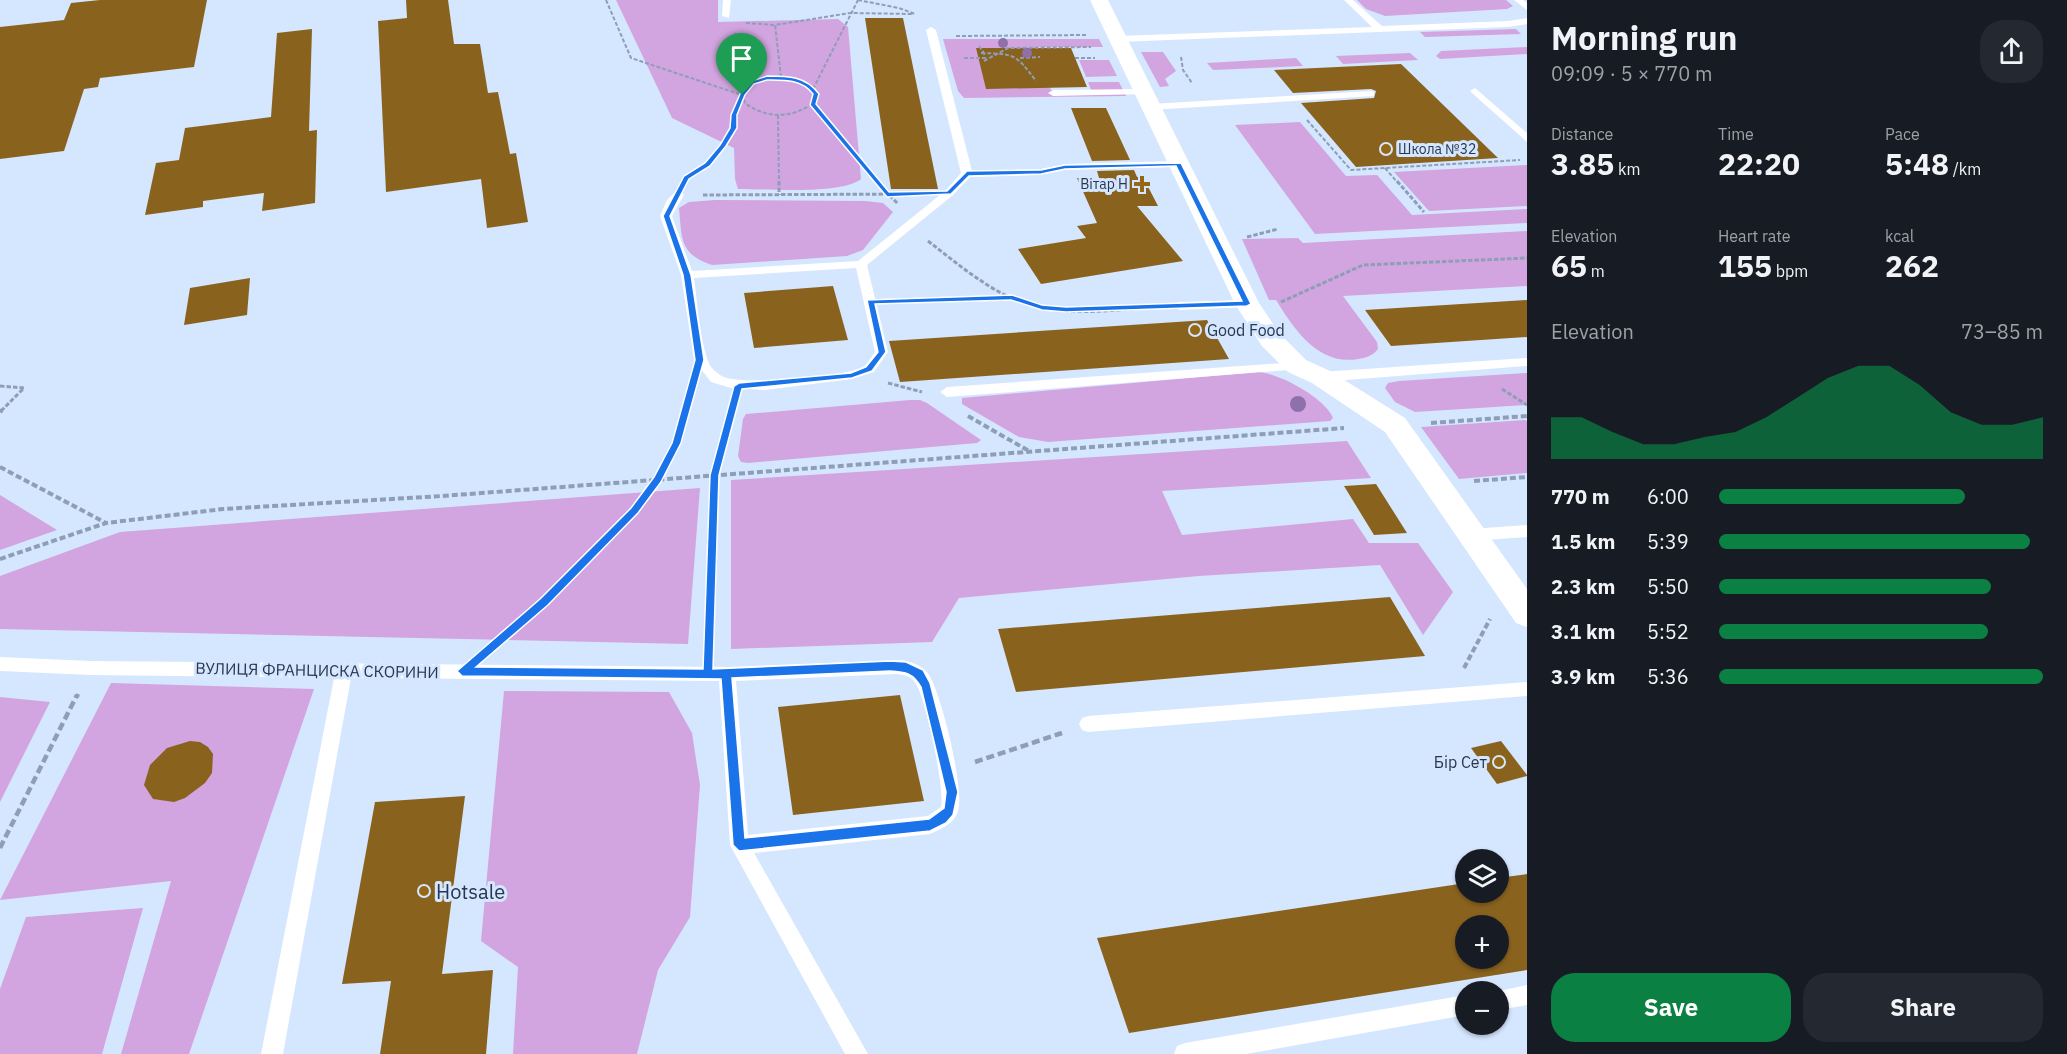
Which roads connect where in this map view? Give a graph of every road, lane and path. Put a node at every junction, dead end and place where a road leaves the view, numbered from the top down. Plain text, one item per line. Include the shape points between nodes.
1 (606, 0) edge
2 (727, 0) edge
3 (858, 0) edge
4 (1100, 0) edge
5 (1348, 0) edge
6 (1518, 0) edge
7 (1527, 7) edge
8 (850, 13) junction
9 (916, 15) junction
10 (726, 16) dead end
11 (1527, 21) edge
12 (1380, 29) junction
13 (734, 30) dead end
14 (931, 30) junction
15 (1092, 35) dead end
16 (1118, 39) junction
17 (1036, 47) junction
18 (1099, 47) dead end
19 (1180, 51) dead end
20 (960, 53) dead end
21 (1000, 53) junction
22 (1019, 58) junction
23 (984, 61) dead end
24 (781, 77) junction
25 (1037, 81) dead end
26 (749, 85) junction
27 (813, 89) junction
28 (1475, 91) dead end
29 (1053, 93) dead end
30 (1371, 94) dead end
31 (742, 96) junction
32 (1289, 99) junction
33 (1148, 100) junction
34 (812, 104) junction
35 (1207, 104) junction
36 (778, 115) junction
37 (1527, 139) edge
38 (1527, 159) edge
39 (1179, 164) junction
40 (1385, 168) junction
41 (967, 174) junction
42 (949, 193) junction
43 (678, 195) junction
44 (779, 195) junction
45 (887, 195) junction
46 (1424, 212) dead end
47 (920, 216) junction
48 (909, 225) junction
49 (1278, 229) dead end
50 (1244, 237) dead end
51 (1527, 258) edge
52 (861, 264) junction
53 (687, 275) junction
54 (1012, 298) junction
55 (870, 302) junction
56 (1276, 303) dead end
57 (1247, 304) junction
58 (1179, 306) joint
59 (699, 360) junction
60 (1527, 362) edge
61 (1297, 366) junction
62 (1322, 377) junction
63 (0, 386) edge
64 (739, 386) junction
65 (947, 392) dead end
66 (959, 411) dead end
67 (0, 412) edge
68 (1527, 416) edge
69 (1422, 424) dead end
70 (1354, 428) dead end
71 (1029, 451) junction
72 (0, 467) edge
73 (715, 475) junction
74 (1527, 477) edge
75 (657, 479) junction
76 (1465, 482) dead end
77 (106, 523) junction
78 (1527, 531) edge
79 (1472, 535) junction
80 (0, 559) edge
81 (1493, 614) dead end
82 (1527, 614) edge
83 (0, 664) edge
84 (91, 668) junction
85 (344, 670) junction
86 (462, 671) junction
87 (708, 674) junction
88 (727, 674) junction
89 (1527, 689) edge
90 (1449, 695) junction
91 (1088, 724) joint
92 (948, 771) junction
93 (739, 845) junction
94 (0, 848) edge
95 (1527, 995) edge
96 (1509, 998) edge
97 (1455, 1007) edge
98 (272, 1054) edge
99 (857, 1054) edge
100 (1185, 1054) edge

1 - 31 path via 631,58
2 - 10 lane
3 - 8 path
3 - 9 path
4 - 16 street
5 - 12 lane
6 - 7 lane
8 - 9 path
8 - 24 path via 775,25
8 - 27 path
9 - 14 path
11 - 12 lane
12 - 16 lane
13 - 26 path
14 - 15 path via 951,36
14 - 41 lane
16 - 33 street
17 - 18 path
17 - 21 path via 1008,48
17 - 22 path via 1041,57
19 - 35 path via 1183,70
20 - 21 path via 961,58 985,58 981,50
21 - 22 path
21 - 23 path
22 - 25 path
24 - 26 path
24 - 27 path via 799,80
26 - 31 path
27 - 34 path via 816,96
28 - 37 lane
29 - 33 lane
30 - 32 lane
31 - 36 path via 753,109
31 - 43 path via 734,115 734,128 723,146 707,165 686,178
32 - 35 lane
32 - 40 path via 1351,170
33 - 35 lane
33 - 39 street
34 - 36 path
34 - 45 path
36 - 44 path
38 - 40 path
39 - 41 lane
39 - 57 street
40 - 46 path
41 - 42 lane
42 - 45 path
42 - 47 lane
43 - 44 path
43 - 53 lane via 666,216
44 - 45 path
45 - 47 path
47 - 48 lane
48 - 52 lane
48 - 54 path via 960,265
49 - 50 path
51 - 56 path via 1363,265 1302,296
52 - 53 lane
52 - 55 lane
53 - 59 lane
54 - 55 path
54 - 58 path via 1066,310
55 - 64 lane via 882,352 869,369 852,375
57 - 58 lane
57 - 61 street via 1271,340
59 - 64 lane via 718,380
59 - 75 path via 677,443
60 - 62 lane
61 - 62 street
61 - 65 lane
62 - 79 street via 1395,425
63 - 67 path via 24,388
64 - 73 path
66 - 71 path
68 - 69 path
70 - 71 path
71 - 73 path
72 - 77 path
73 - 75 path
73 - 87 path
74 - 76 path
75 - 77 path via 223,509
75 - 86 path via 635,511 544,602
77 - 80 path
78 - 79 lane
79 - 82 street
81 - 90 path
83 - 84 lane, ВУЛИЦЯ ФРАНЦИСКА СКОРИНИ
84 - 85 lane, ВУЛИЦЯ ФРАНЦИСКА СКОРИНИ
84 - 94 path
85 - 86 lane, ВУЛИЦЯ ФРАНЦИСКА СКОРИНИ
85 - 98 lane
86 - 87 lane, ВУЛИЦЯ ФРАНЦИСКА СКОРИНИ
87 - 88 lane, ВУЛИЦЯ ФРАНЦИСКА СКОРИНИ
88 - 92 lane, ВУЛИЦЯ ФРАНЦИСКА СКОРИНИ via 890,666 913,669 927,686
88 - 93 lane
89 - 90 lane
90 - 91 lane
91 - 92 path
92 - 93 lane via 952,803 942,819 930,825
93 - 99 lane
95 - 96 lane
97 - 100 lane

